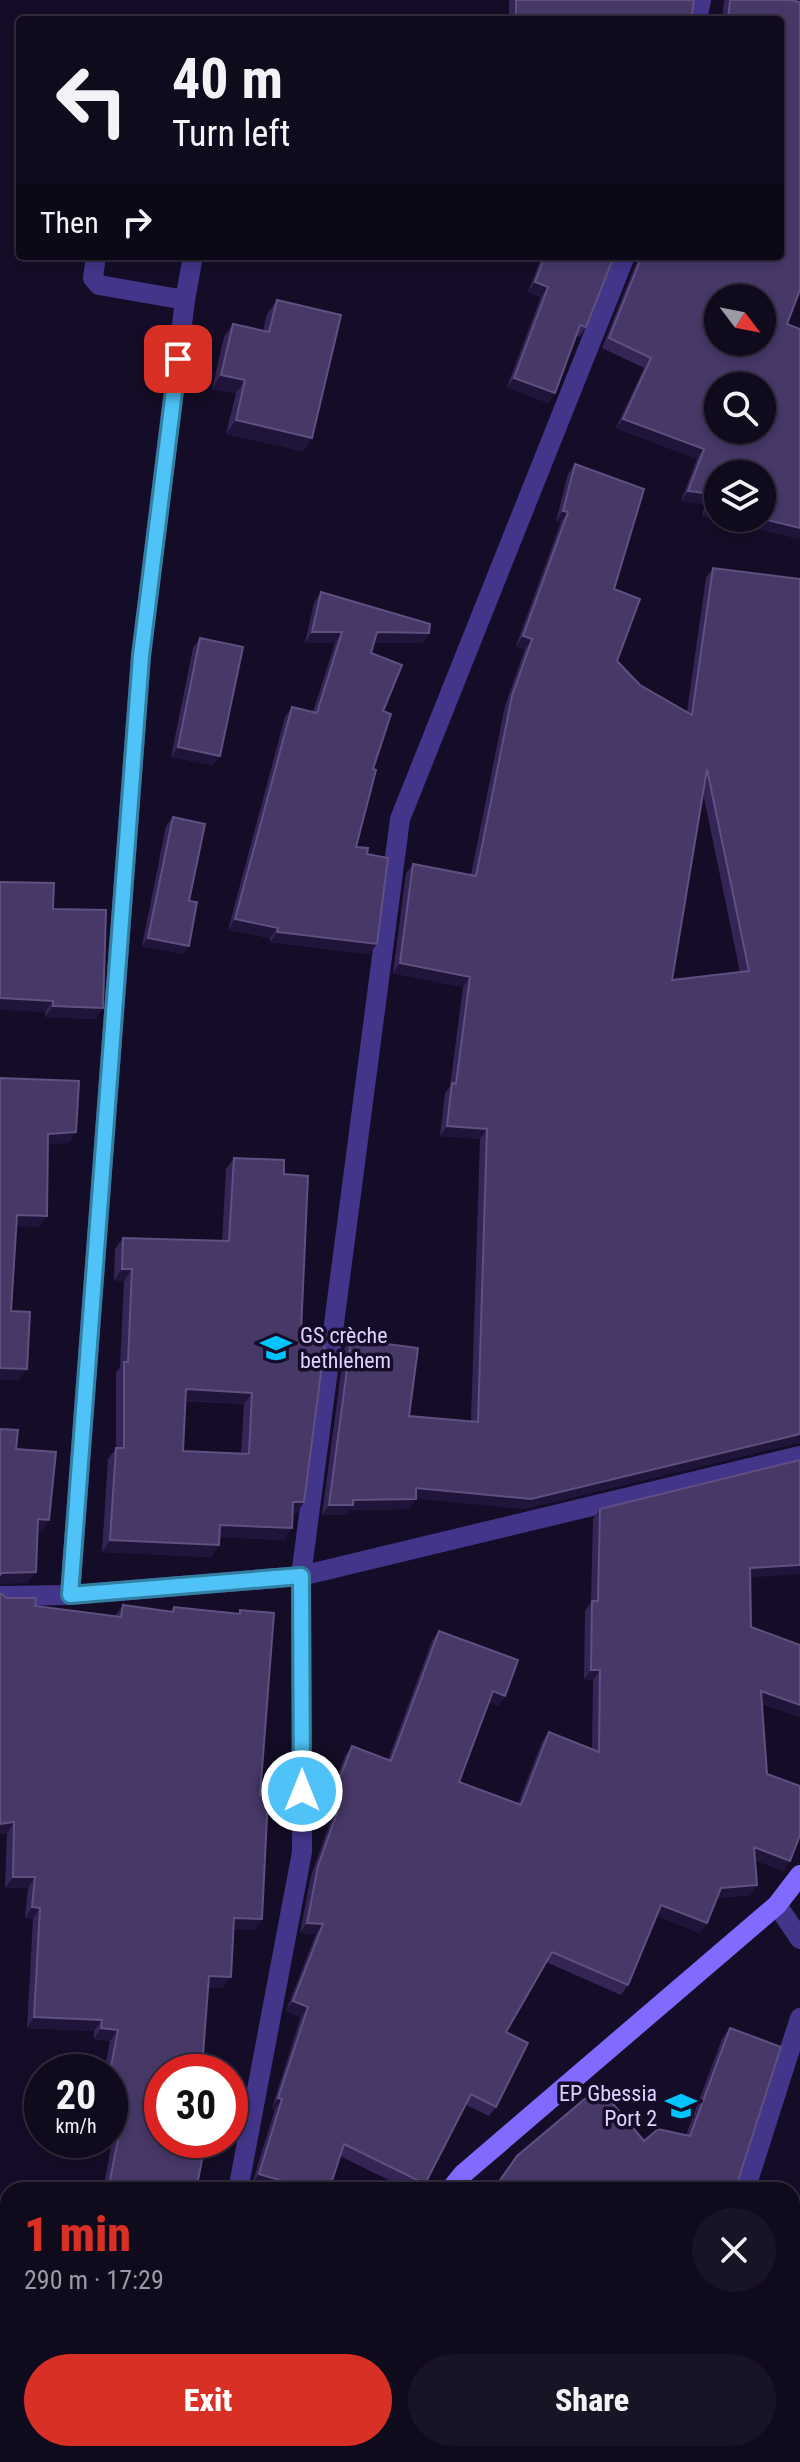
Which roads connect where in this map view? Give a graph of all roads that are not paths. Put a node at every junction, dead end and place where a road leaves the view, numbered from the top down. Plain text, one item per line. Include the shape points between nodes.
1 (95, 260) edge
2 (192, 260) edge
3 (623, 260) edge
4 (185, 300) junction
5 (800, 1456) edge
6 (301, 1576) junction
7 (70, 1595) junction
8 (0, 1596) edge
9 (800, 1875) edge
10 (777, 1905) junction
11 (800, 1939) edge
12 (800, 2018) edge
13 (240, 2182) edge
14 (456, 2182) edge
15 (748, 2182) edge

1 - 4 street via 93,278 99,285
2 - 4 street
3 - 6 street via 400,819
4 - 7 street via 141,656
5 - 6 street
6 - 7 street
6 - 13 street via 302,1852
7 - 8 street
9 - 10 street
10 - 11 street
10 - 14 street
12 - 15 street

